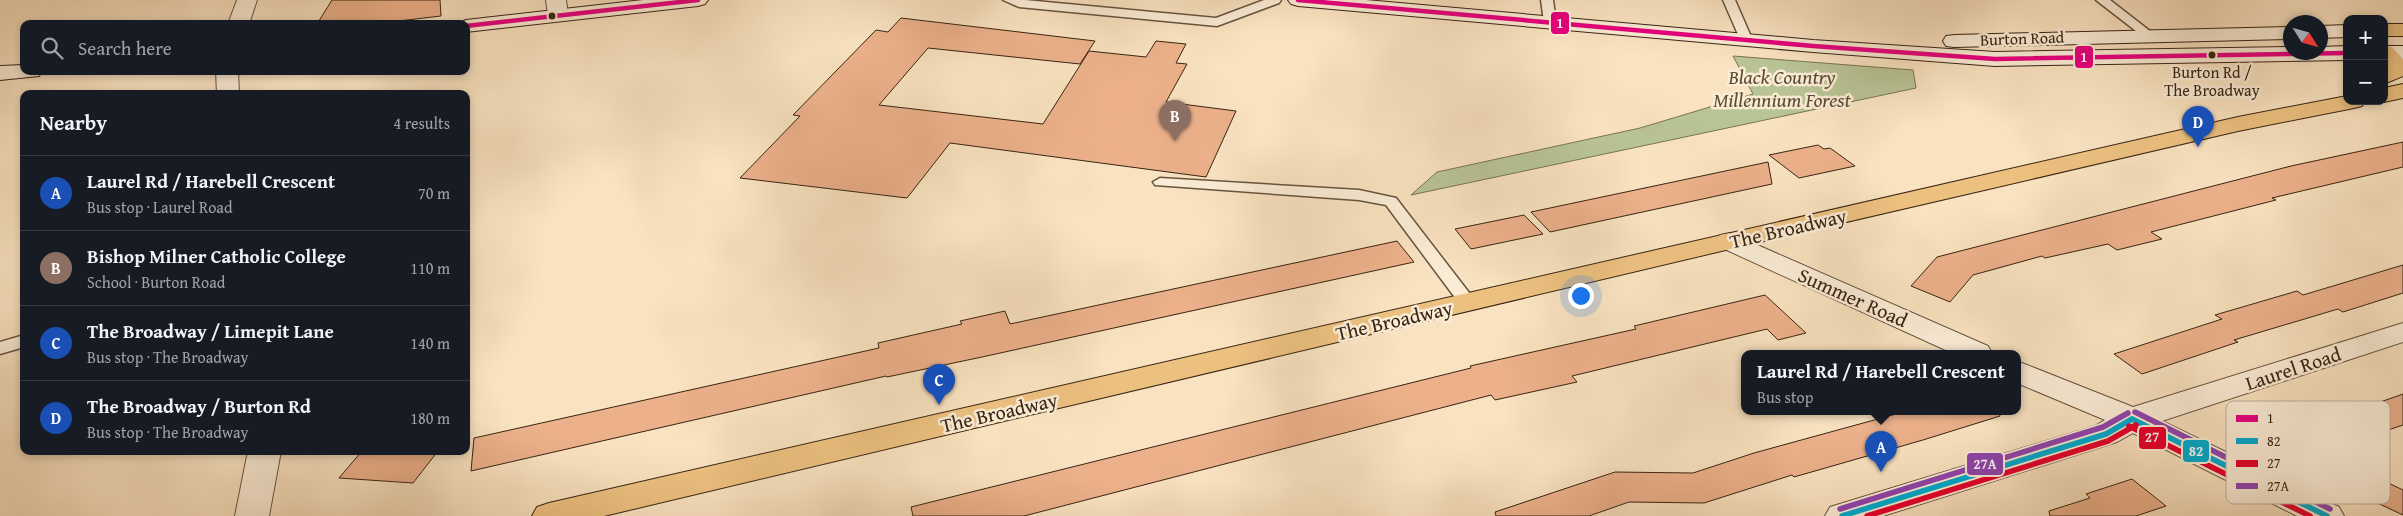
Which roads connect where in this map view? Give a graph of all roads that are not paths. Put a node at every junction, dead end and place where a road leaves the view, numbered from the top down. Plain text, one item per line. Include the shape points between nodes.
1 (248, 0) edge
2 (698, 0) edge
3 (1009, 0) edge
4 (1275, 0) edge
5 (1298, 0) edge
6 (1547, 0) edge
7 (1729, 0) edge
8 (2102, 0) edge
9 (557, 8) edge
10 (240, 20) edge
11 (1550, 22) junction
12 (470, 25) edge
13 (2388, 30) edge
14 (2403, 30) edge
15 (2328, 32) edge
16 (2343, 32) edge
17 (2283, 33) edge
18 (2149, 34) junction
19 (1746, 39) junction
20 (1813, 46) junction
21 (2283, 50) edge
22 (2389, 52) edge
23 (2328, 53) edge
24 (2343, 53) edge
25 (2283, 54) edge
26 (20, 72) edge
27 (0, 73) edge
28 (227, 75) edge
29 (2388, 75) edge
30 (228, 90) edge
31 (2343, 91) edge
32 (2403, 92) edge
33 (2388, 94) edge
34 (2343, 103) edge
35 (2238, 124) junction
36 (1160, 182) dead end
37 (1730, 241) junction
38 (1468, 303) junction
39 (2403, 332) edge
40 (20, 342) edge
41 (0, 348) edge
42 (1970, 350) edge
43 (2021, 373) edge
44 (2132, 419) junction
45 (264, 455) edge
46 (2226, 466) edge
47 (2303, 504) edge
48 (252, 516) edge
49 (549, 516) edge
50 (1842, 516) edge
51 (2327, 516) edge

1 - 10 main road
2 - 9 main road
3 - 4 lane via 1217,22
5 - 11 main road, Burton Road
6 - 11 lane
7 - 19 lane
8 - 18 lane
9 - 12 main road
11 - 19 main road, Burton Road
13 - 14 main road
15 - 16 main road
17 - 18 main road, Burton Road
18 - 20 main road, Burton Road
18 - 21 main road via 2176,48
19 - 20 main road, Burton Road
20 - 25 main road, Burton Road via 1995,59
22 - 29 main road via 2396,71
23 - 24 main road, Burton Road
26 - 27 main road
28 - 30 main road
31 - 35 main road, The Broadway
32 - 33 main road
34 - 35 main road, The Broadway
35 - 37 main road, The Broadway
36 - 38 lane via 1359,195 1391,201
37 - 38 main road, The Broadway
37 - 42 main road, Summer Road
38 - 49 main road, The Broadway
39 - 44 main road, Laurel Road
40 - 41 lane
43 - 44 main road
44 - 46 main road
44 - 50 main road, Laurel Road via 2106,434
45 - 48 main road
47 - 51 main road

